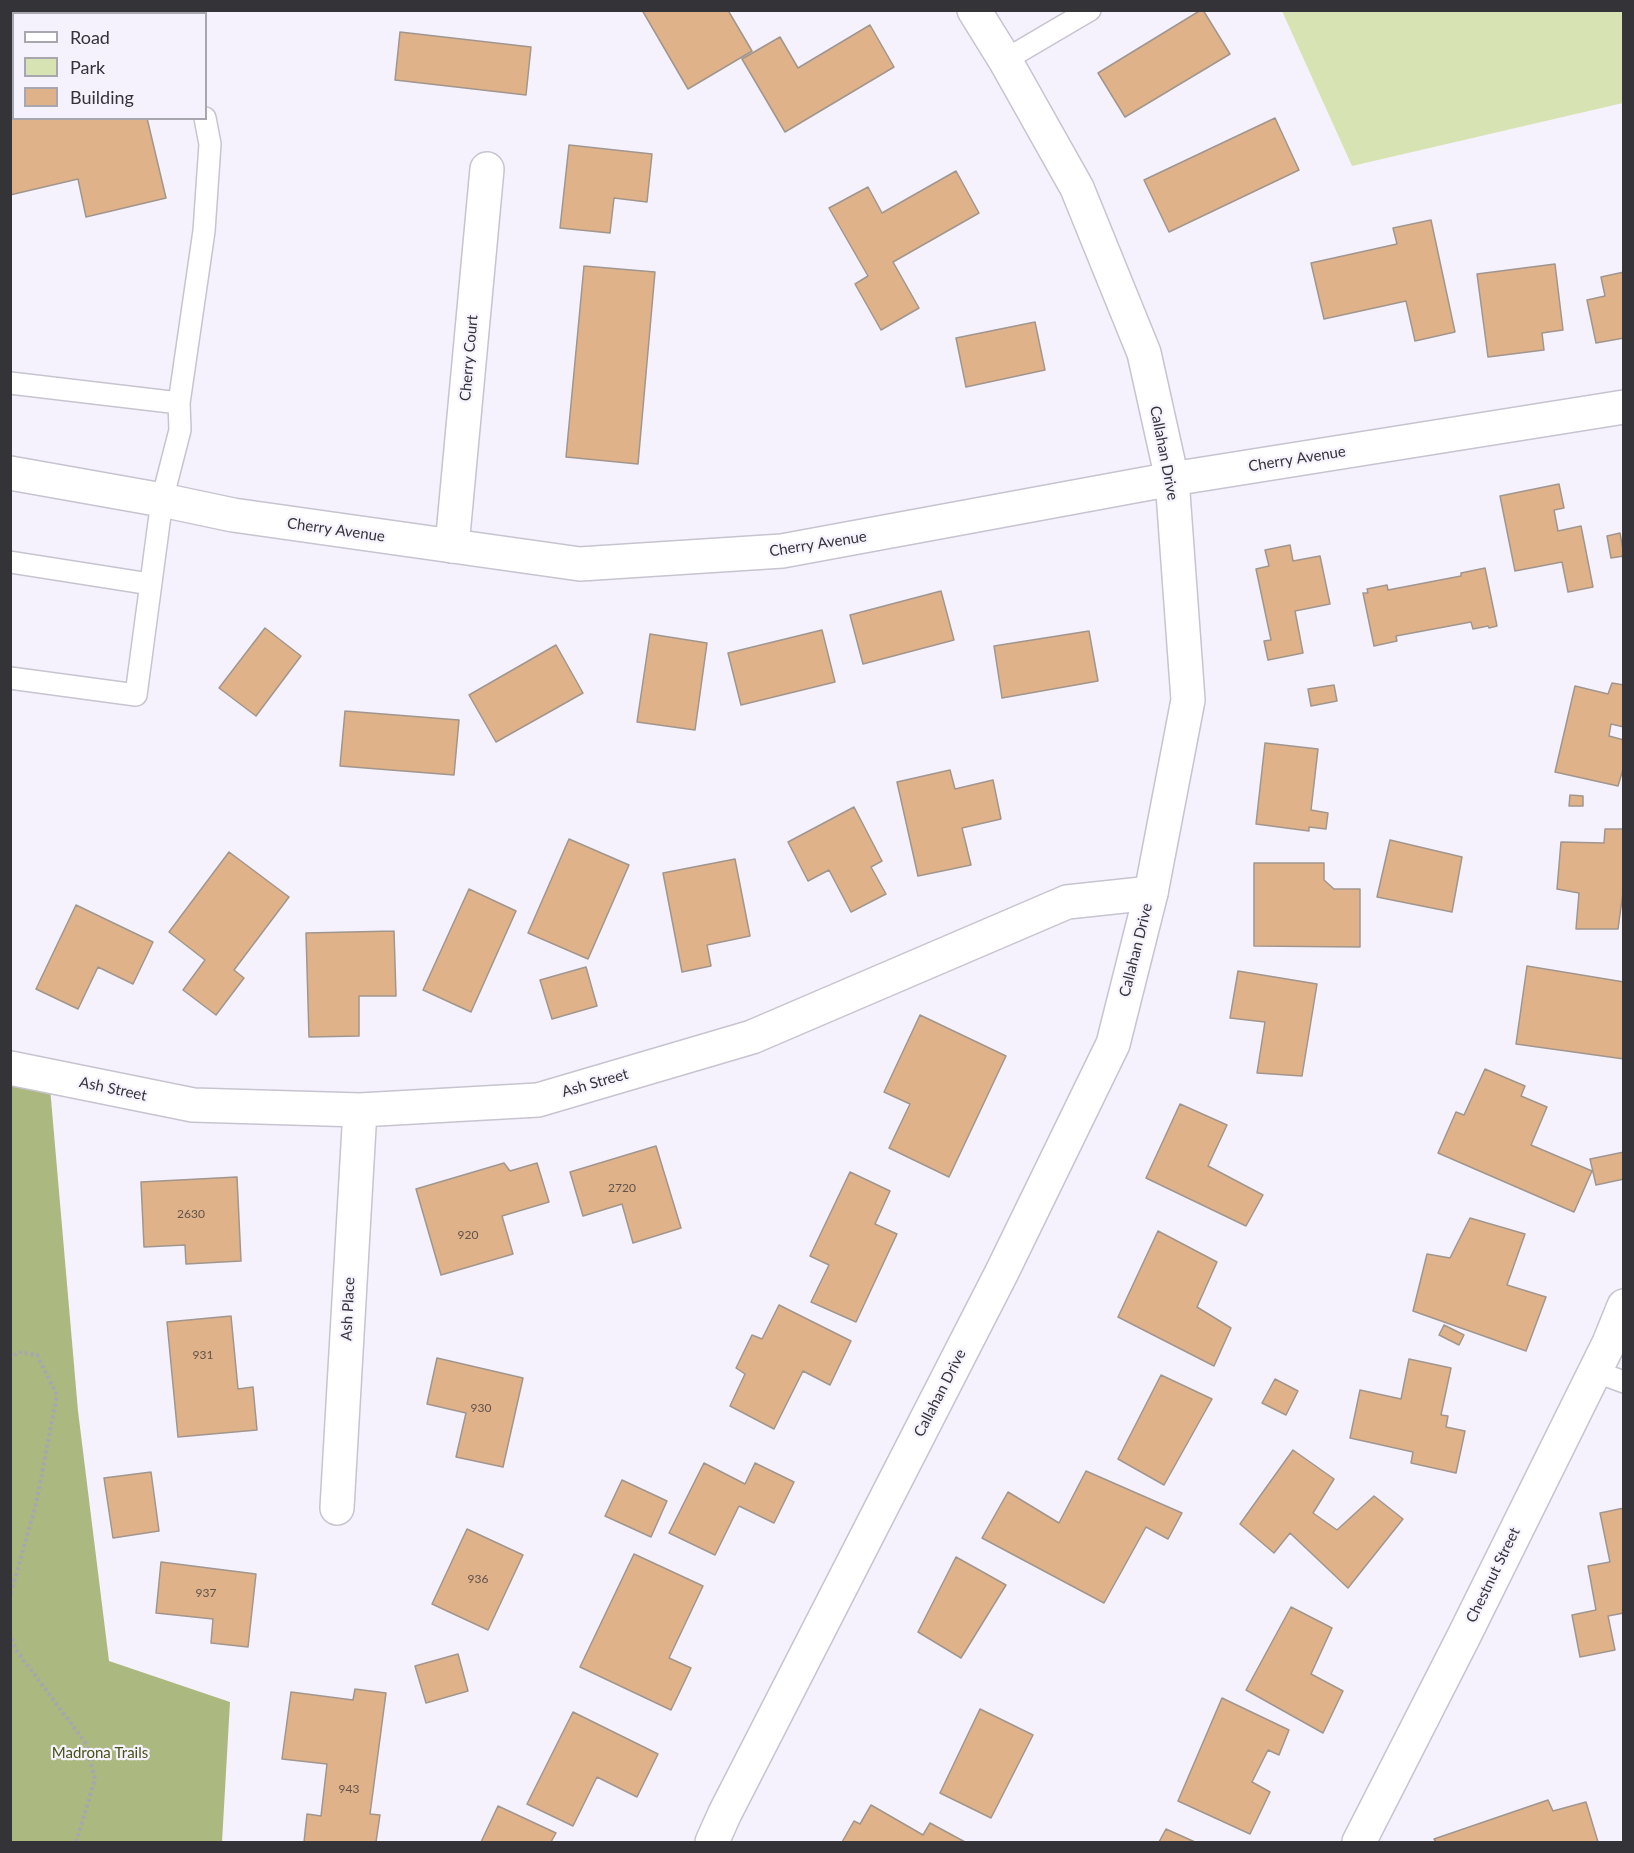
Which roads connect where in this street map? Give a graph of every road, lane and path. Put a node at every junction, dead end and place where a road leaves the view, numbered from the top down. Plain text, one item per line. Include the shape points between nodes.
1 (974, 10) edge
2 (1090, 10) edge
3 (1005, 60) junction
4 (205, 120) edge
5 (487, 169) dead end
6 (10, 383) edge
7 (179, 403) junction
8 (1623, 407) edge
9 (10, 473) edge
10 (1172, 479) junction
11 (162, 500) junction
12 (452, 546) junction
13 (10, 562) edge
14 (150, 584) junction
15 (10, 678) edge
16 (1151, 893) junction
17 (10, 1068) edge
18 (360, 1110) junction
19 (1623, 1306) edge
20 (1609, 1353) edge
21 (10, 1360) edge
22 (1623, 1382) edge
23 (337, 1508) dead end
24 (10, 1596) edge
25 (10, 1633) edge
26 (76, 1842) edge
27 (712, 1842) edge
28 (1359, 1842) edge

1 - 3 street, Callahan Drive
2 - 3 lane
3 - 10 street, Callahan Drive via 1077,188 1144,353
4 - 7 lane via 210,144 204,231
5 - 12 street, Cherry Court
6 - 7 lane
7 - 11 lane via 180,430
8 - 10 street, Cherry Avenue
9 - 11 street, Cherry Avenue
10 - 12 street, Cherry Avenue via 782,552 580,564
10 - 16 street, Callahan Drive via 1188,700
11 - 12 street, Cherry Avenue via 233,515
11 - 14 lane
13 - 14 lane
14 - 15 lane via 136,695
16 - 18 street, Ash Street via 1067,902 752,1037 538,1100
16 - 27 street, Callahan Drive via 1113,1044 1002,1272
17 - 18 street, Ash Street via 193,1105
18 - 23 street, Ash Place
19 - 20 street, Chestnut Street
20 - 22 lane
20 - 28 street, Chestnut Street
21 - 24 path via 18,1352 37,1355 57,1395 36,1504
25 - 26 path via 16,1650 85,1742 95,1779

